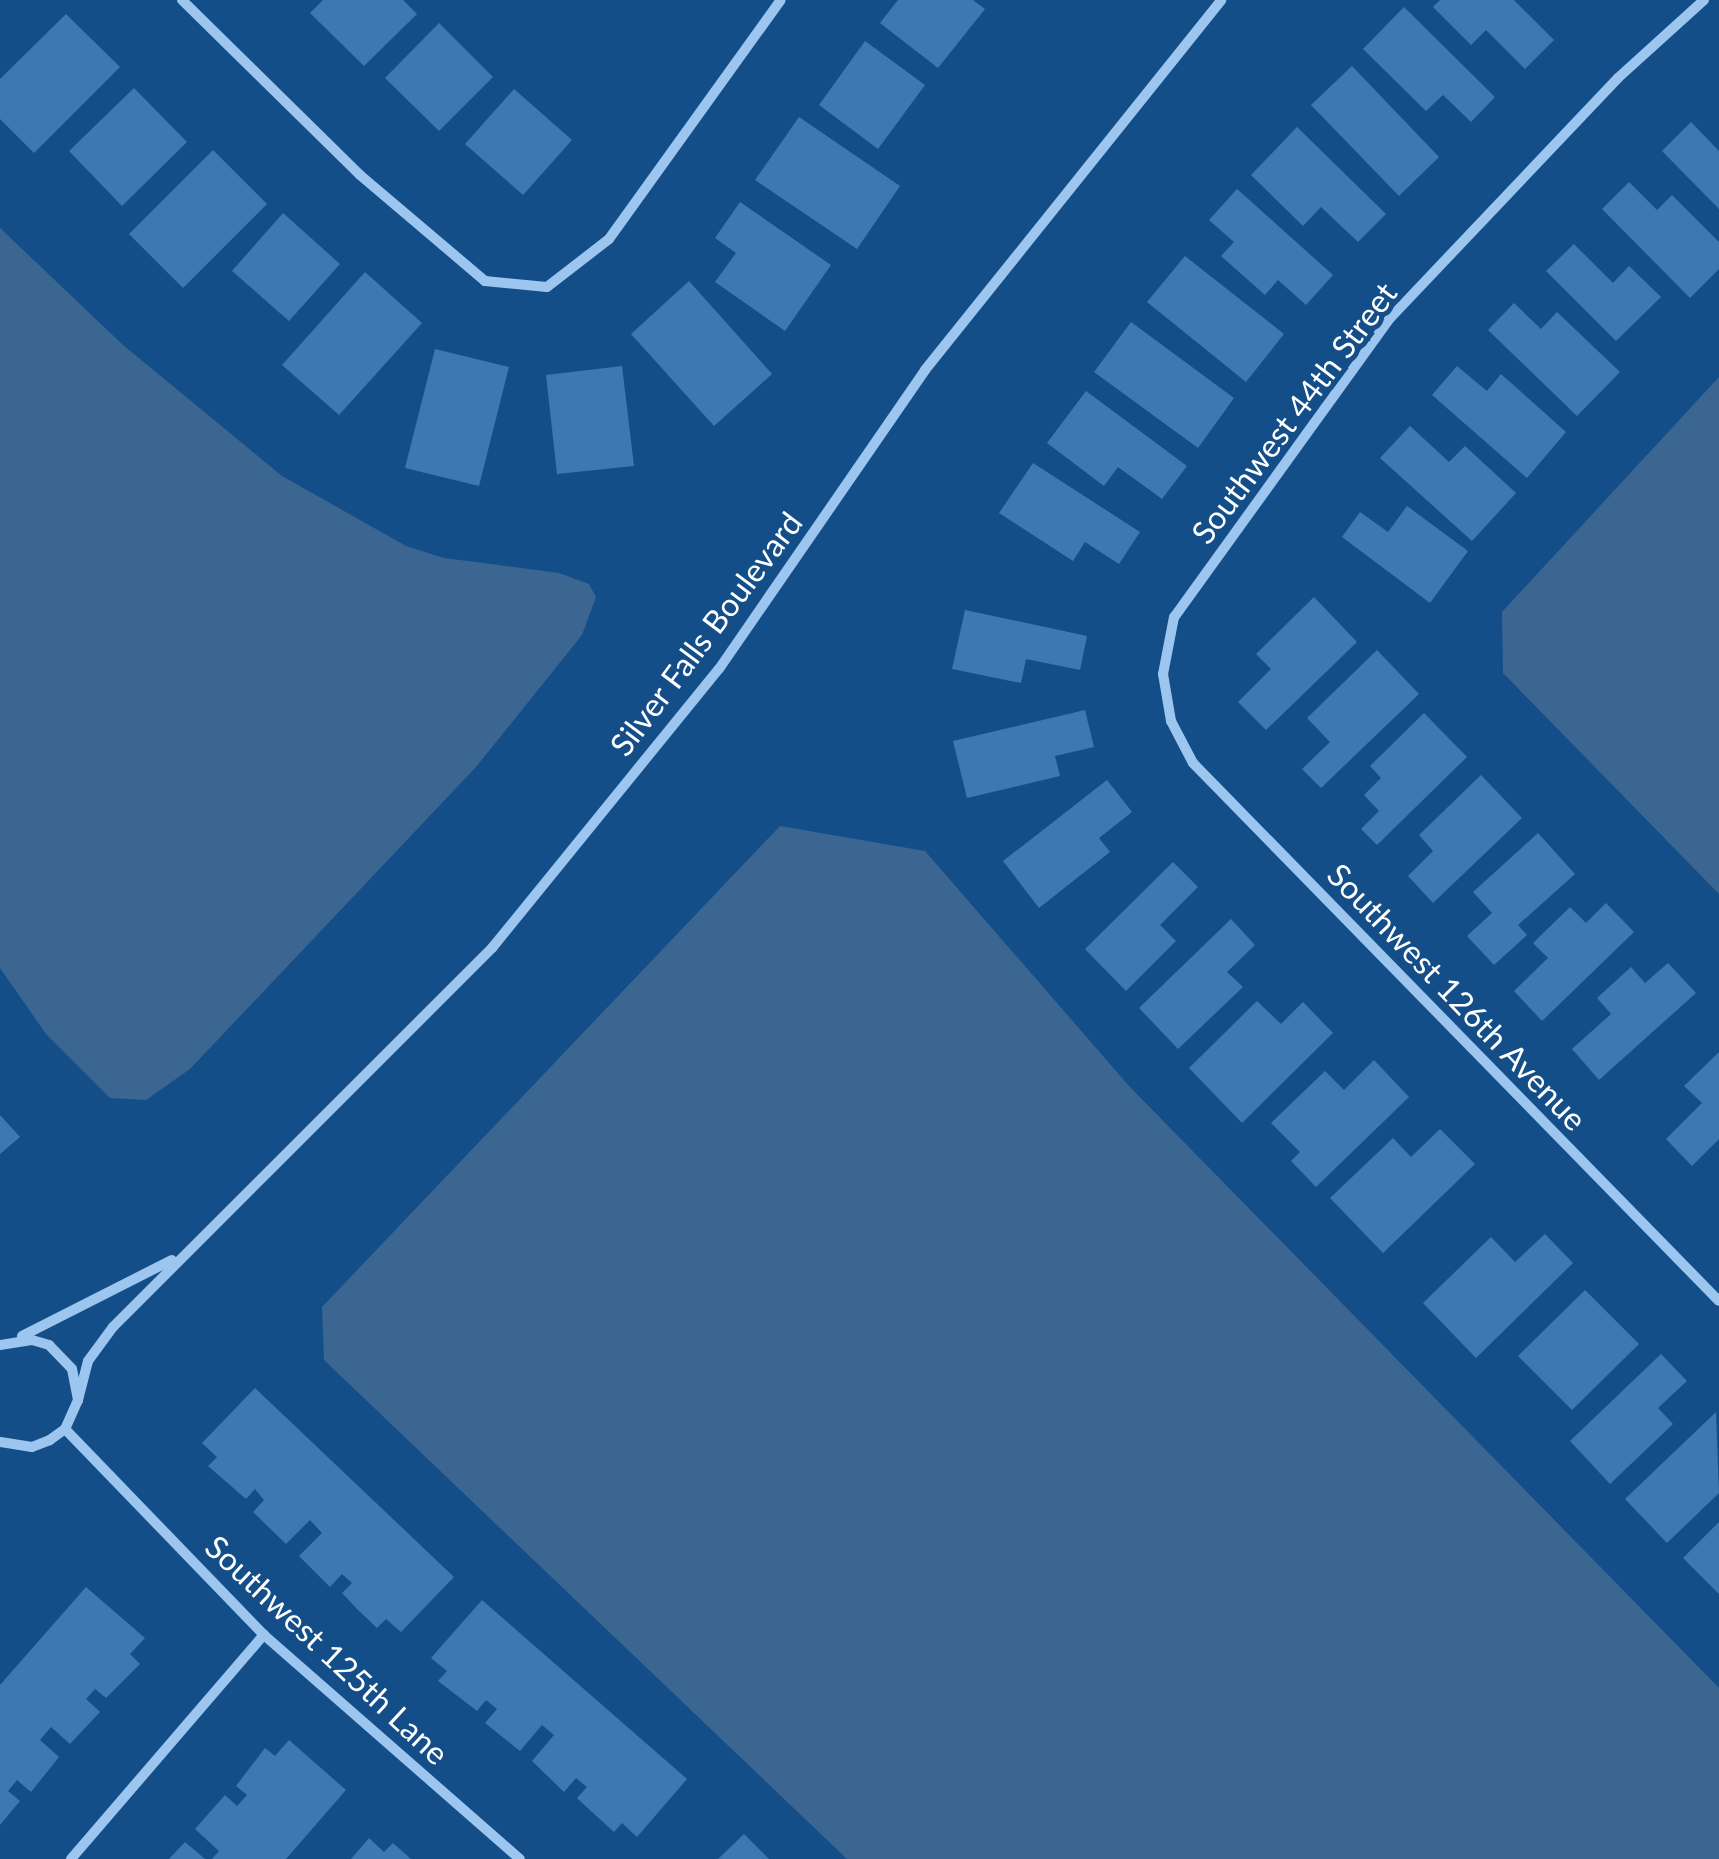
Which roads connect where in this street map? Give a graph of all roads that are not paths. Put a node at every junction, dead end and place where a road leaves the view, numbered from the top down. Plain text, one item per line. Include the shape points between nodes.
1 (182, 0) edge
2 (781, 0) edge
3 (1221, 0) edge
4 (1704, 0) edge
5 (1170, 720) joint
6 (181, 1255) junction
7 (1719, 1301) edge
8 (14, 1340) junction
9 (0, 1345) edge
10 (78, 1400) junction
11 (65, 1429) junction
12 (0, 1442) edge
13 (14, 1447) junction
14 (0, 1455) edge
15 (264, 1635) junction
16 (71, 1859) edge
17 (520, 1859) edge

1 - 2 street via 360,175 485,280 547,287 608,239
3 - 6 street, Silver Falls Boulevard via 924,370 719,668 492,948
4 - 5 street, Southwest 44th Street via 1618,78 1390,318 1174,617 1163,674
5 - 7 street, Southwest 126th Avenue via 1193,763
6 - 8 street, Silver Falls Boulevard via 94,1306
6 - 10 street, Silver Falls Boulevard via 88,1361
8 - 9 street, Silver Falls Boulevard
8 - 10 street via 49,1345 63,1356
10 - 11 street, Silver Falls Boulevard
11 - 13 street via 50,1440
11 - 15 street, Southwest 125th Lane
12 - 13 street
13 - 14 street
15 - 16 street
15 - 17 street, Southwest 125th Lane

